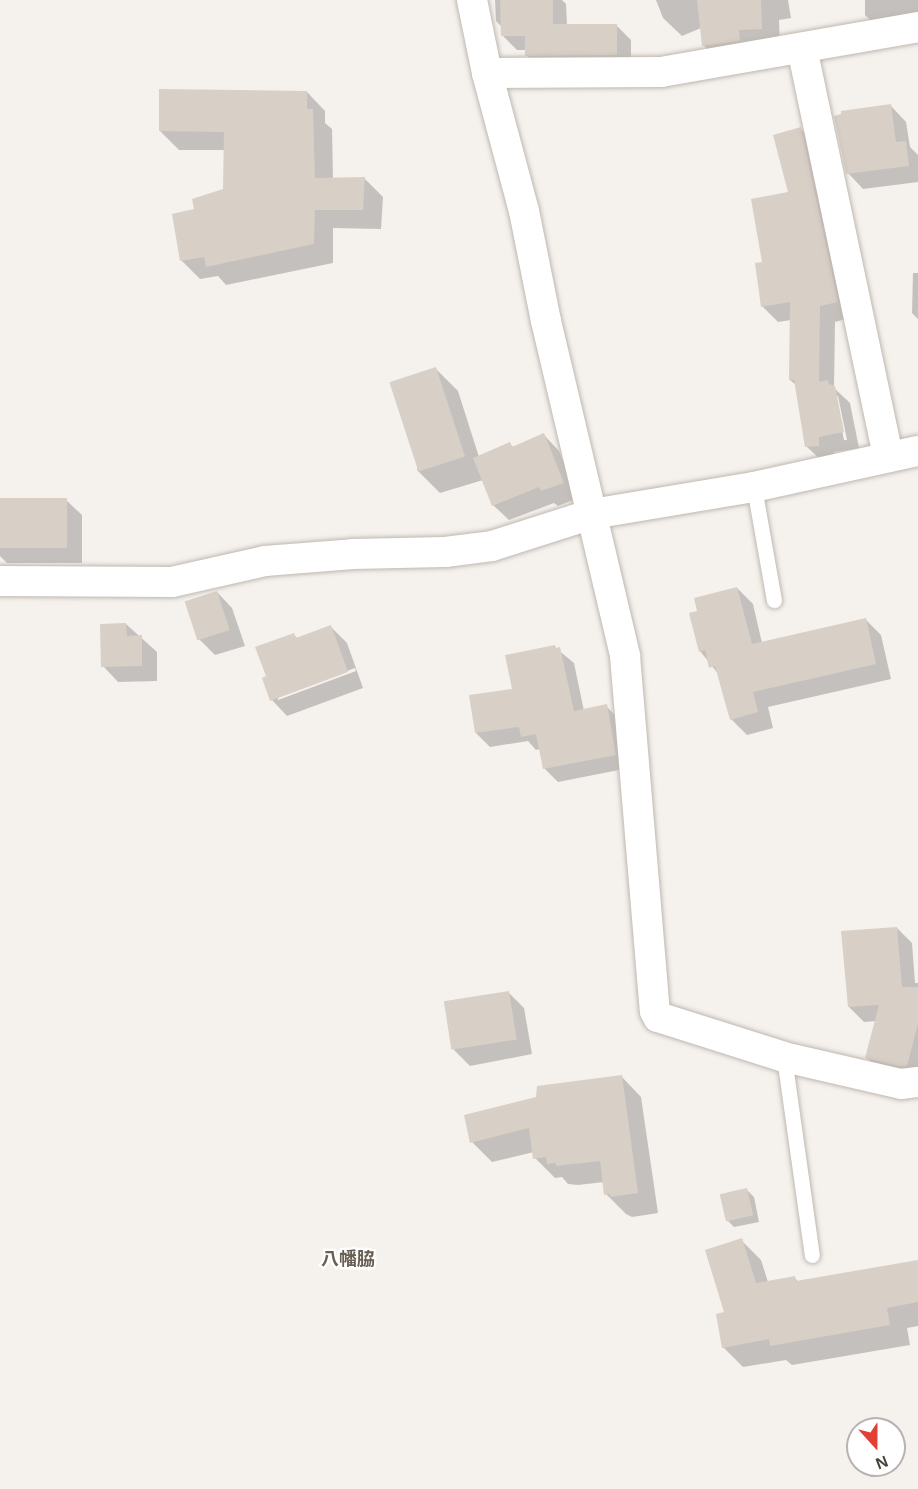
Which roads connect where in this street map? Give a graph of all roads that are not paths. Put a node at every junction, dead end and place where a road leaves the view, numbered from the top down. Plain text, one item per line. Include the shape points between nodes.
1 (472, 0) edge
2 (918, 27) edge
3 (802, 48) junction
4 (487, 74) junction
5 (918, 451) edge
6 (888, 457) junction
7 (754, 487) junction
8 (592, 514) junction
9 (0, 581) edge
10 (774, 600) dead end
11 (784, 1057) junction
12 (918, 1082) edge
13 (812, 1255) dead end

1 - 4 street
2 - 3 street
3 - 4 street via 661,72
3 - 6 street
4 - 8 street via 524,211
5 - 6 street
6 - 7 street
7 - 8 street
7 - 10 lane
8 - 9 street via 492,546 445,552 266,561 172,582
8 - 11 street via 625,656 655,1011 658,1017
11 - 12 street via 901,1084
11 - 13 lane

